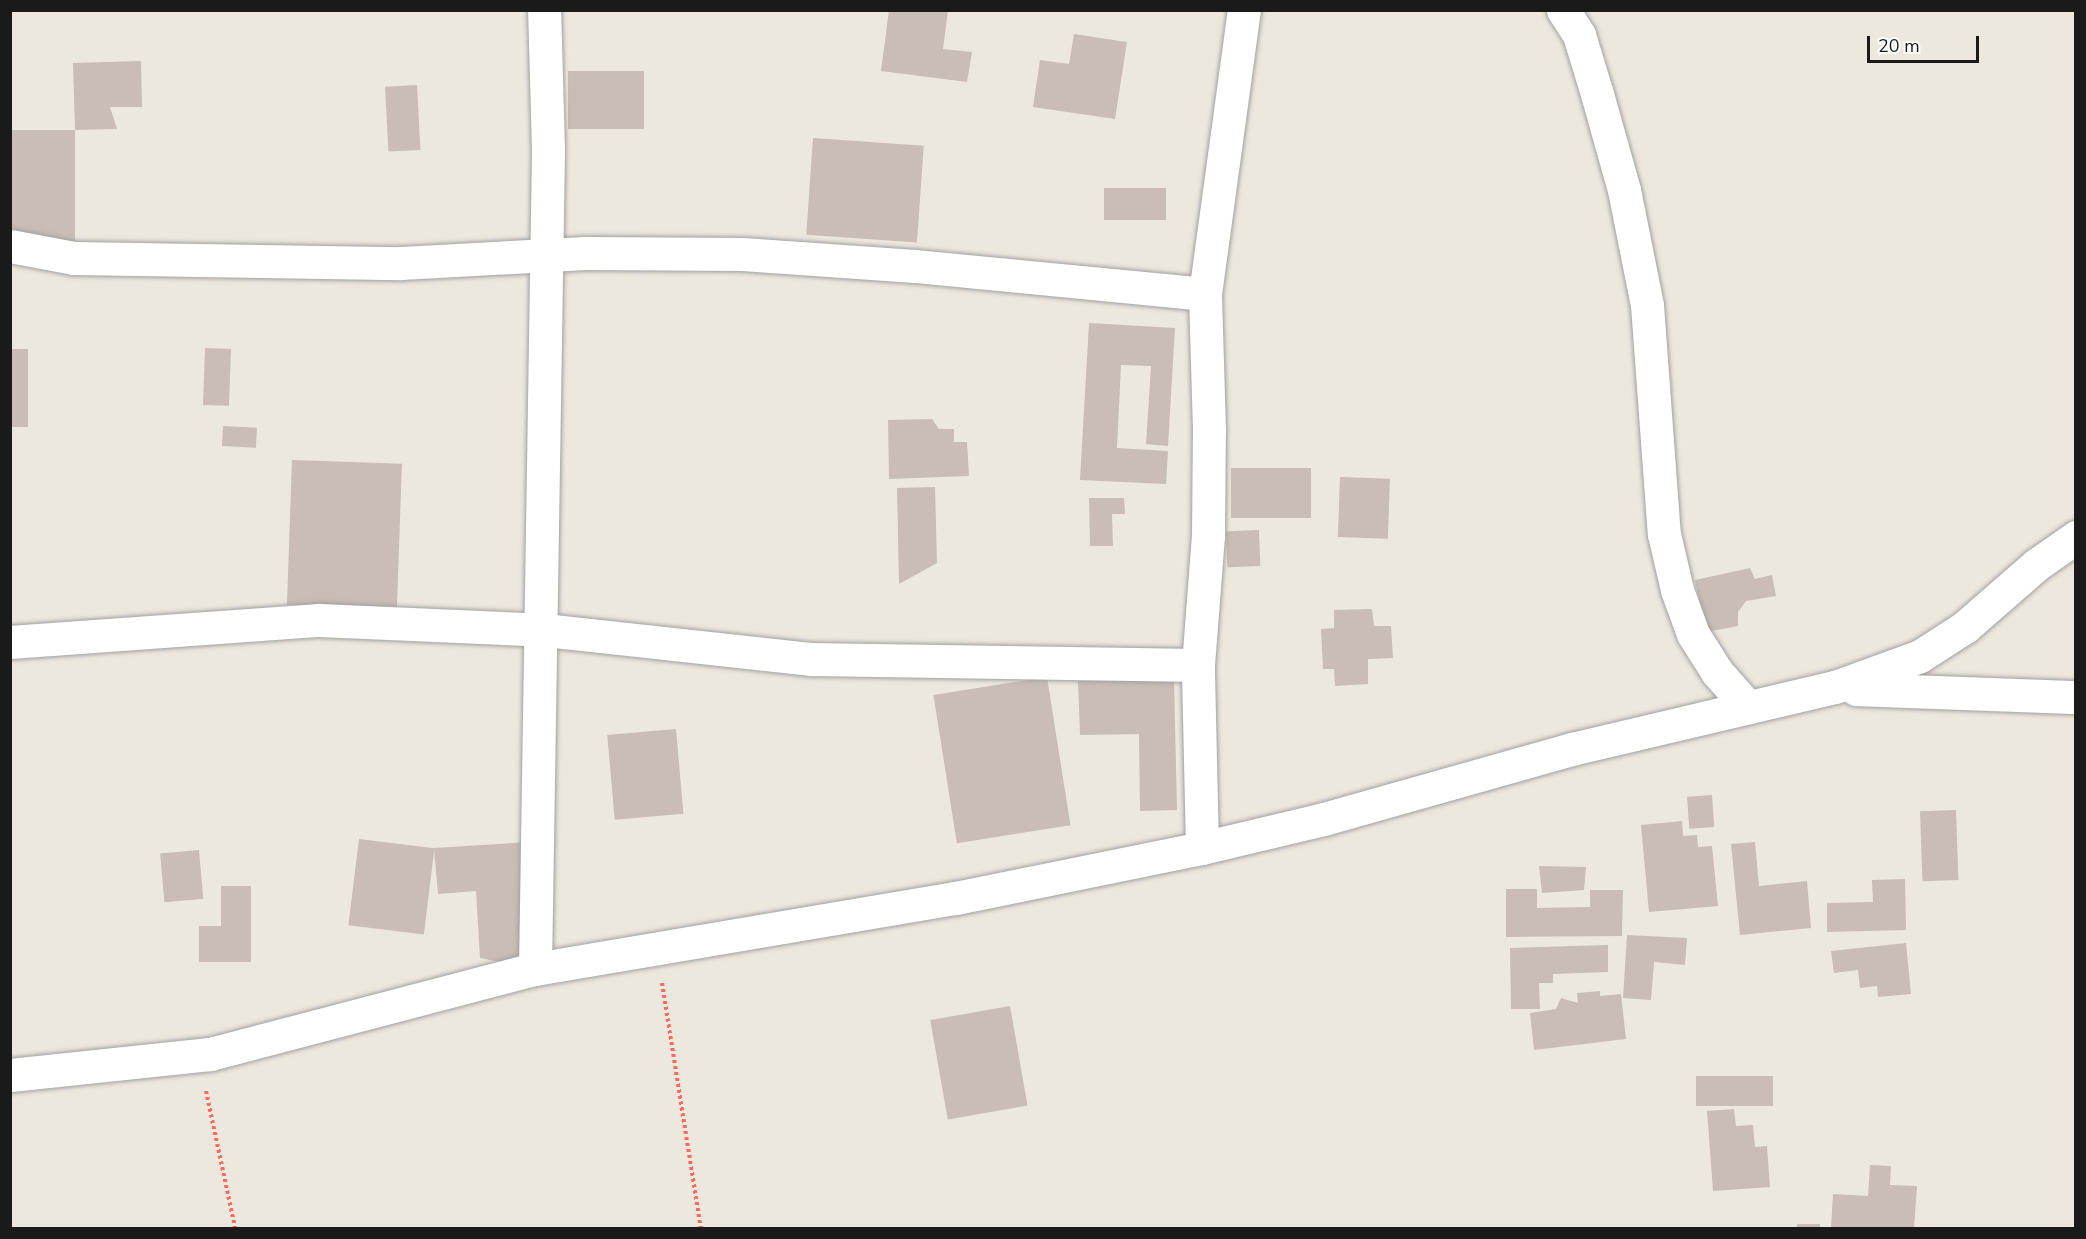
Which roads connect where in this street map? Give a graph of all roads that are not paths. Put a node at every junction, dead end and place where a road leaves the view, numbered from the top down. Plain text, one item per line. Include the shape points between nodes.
1 (544, 10) edge
2 (1244, 10) edge
3 (1563, 10) edge
4 (10, 246) edge
5 (546, 258) junction
6 (1204, 294) junction
7 (2076, 537) edge
8 (544, 630) junction
9 (10, 642) edge
10 (1198, 665) junction
11 (1835, 687) junction
12 (2076, 698) edge
13 (1748, 706) junction
14 (1202, 848) junction
15 (535, 969) junction
16 (10, 1075) edge

1 - 5 street
2 - 6 street
3 - 13 street via 1579,35 1597,94 1624,190 1645,293 1664,534 1677,590 1693,634 1717,672
4 - 5 street via 74,258 401,263
5 - 6 street via 585,253 742,254
5 - 8 street
6 - 10 street via 1208,536
7 - 11 street via 2036,565 1965,627 1920,656
8 - 9 street via 319,620
8 - 10 street via 811,659
8 - 15 street
10 - 14 street
11 - 12 street
11 - 13 street
13 - 14 street
14 - 15 street via 956,898
15 - 16 street via 198,1056

